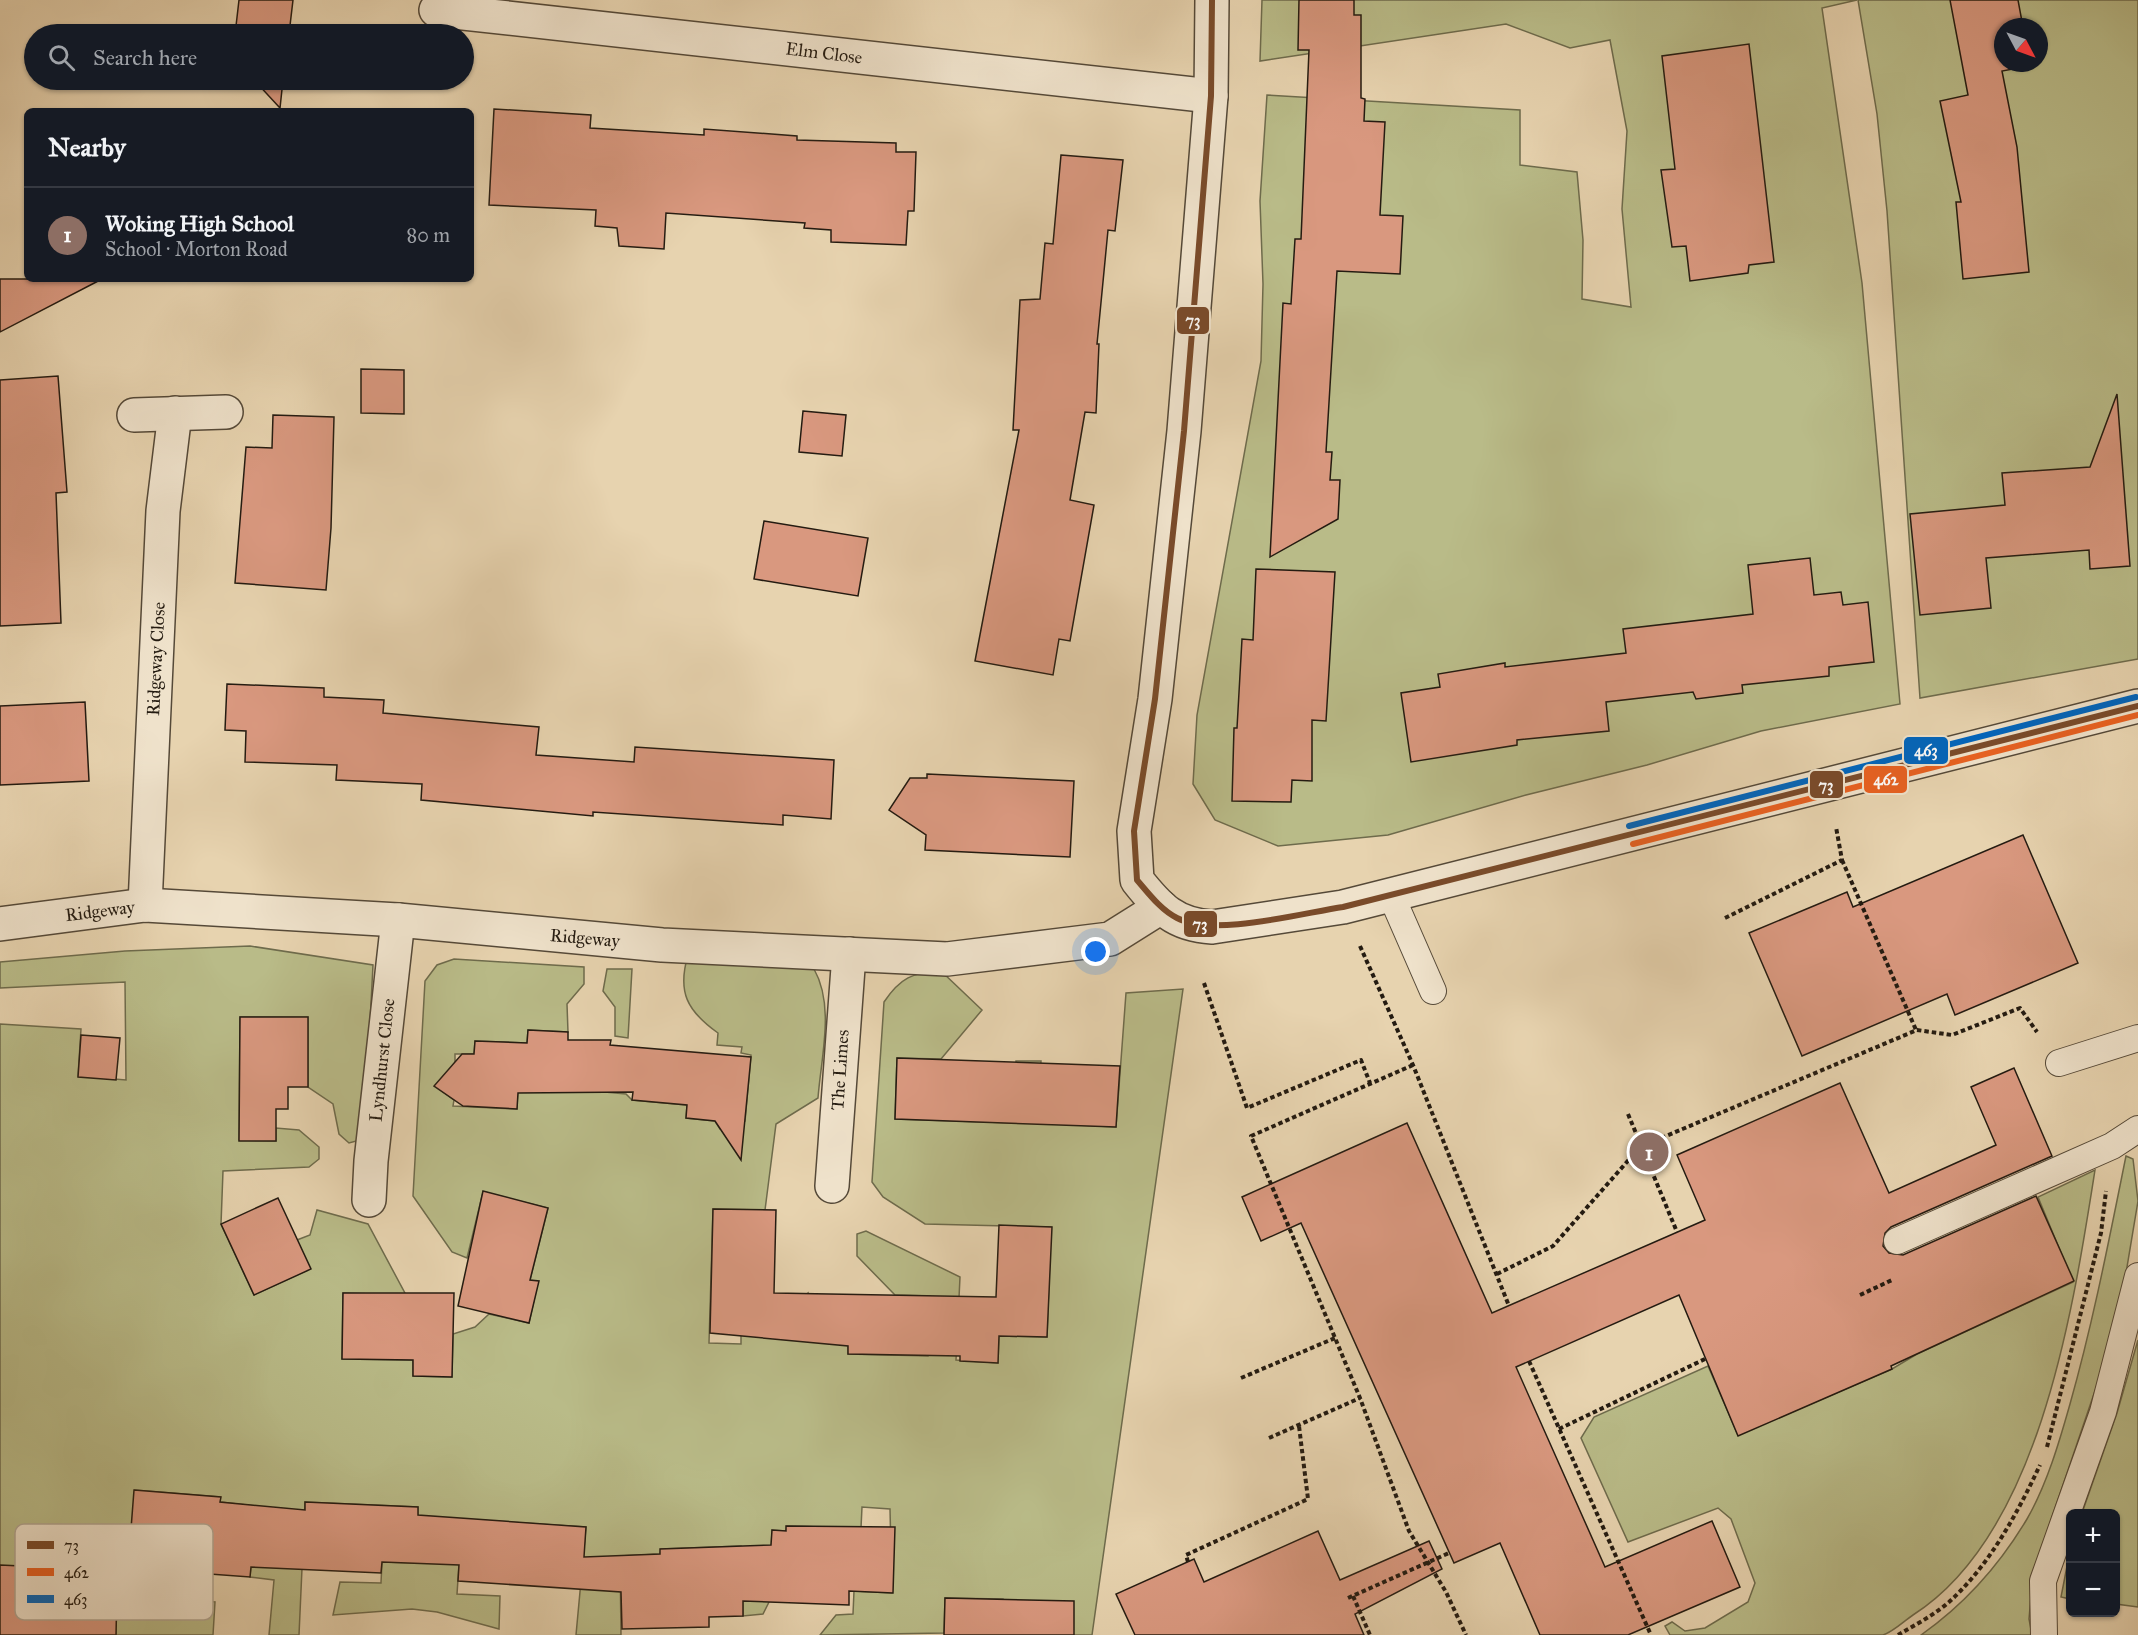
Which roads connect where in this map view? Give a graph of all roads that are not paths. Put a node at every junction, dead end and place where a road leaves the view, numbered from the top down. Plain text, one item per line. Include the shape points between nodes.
1 (1212, 0) edge
2 (436, 10) dead end
3 (1211, 96) junction
4 (226, 412) dead end
5 (175, 413) junction
6 (134, 415) dead end
7 (2138, 706) edge
8 (1391, 895) junction
9 (145, 905) junction
10 (1161, 907) junction
11 (398, 920) junction
12 (0, 924) edge
13 (849, 954) junction
14 (1433, 991) dead end
15 (2138, 1038) edge
16 (2059, 1063) road end
17 (2138, 1129) edge
18 (832, 1186) dead end
19 (369, 1200) dead end
20 (1897, 1241) dead end
21 (2138, 1276) edge
22 (2044, 1635) edge

1 - 3 street
2 - 3 street, Elm Close
3 - 10 street via 1182,459 1155,699 1134,831 1137,880
4 - 5 street
5 - 6 street
5 - 9 street, Ridgeway Close via 163,511
7 - 8 street
8 - 10 street via 1343,908 1212,927 1193,926
8 - 14 lane
9 - 11 street, Ridgeway
9 - 12 street, Ridgeway
10 - 13 street, Ridgeway via 1110,939 948,958
11 - 13 street, Ridgeway via 662,945
11 - 19 street, Lyndhurst Close via 370,1161
13 - 18 street, The Limes
15 - 16 lane
17 - 20 lane via 2112,1146
21 - 22 lane via 2103,1412 2043,1581

